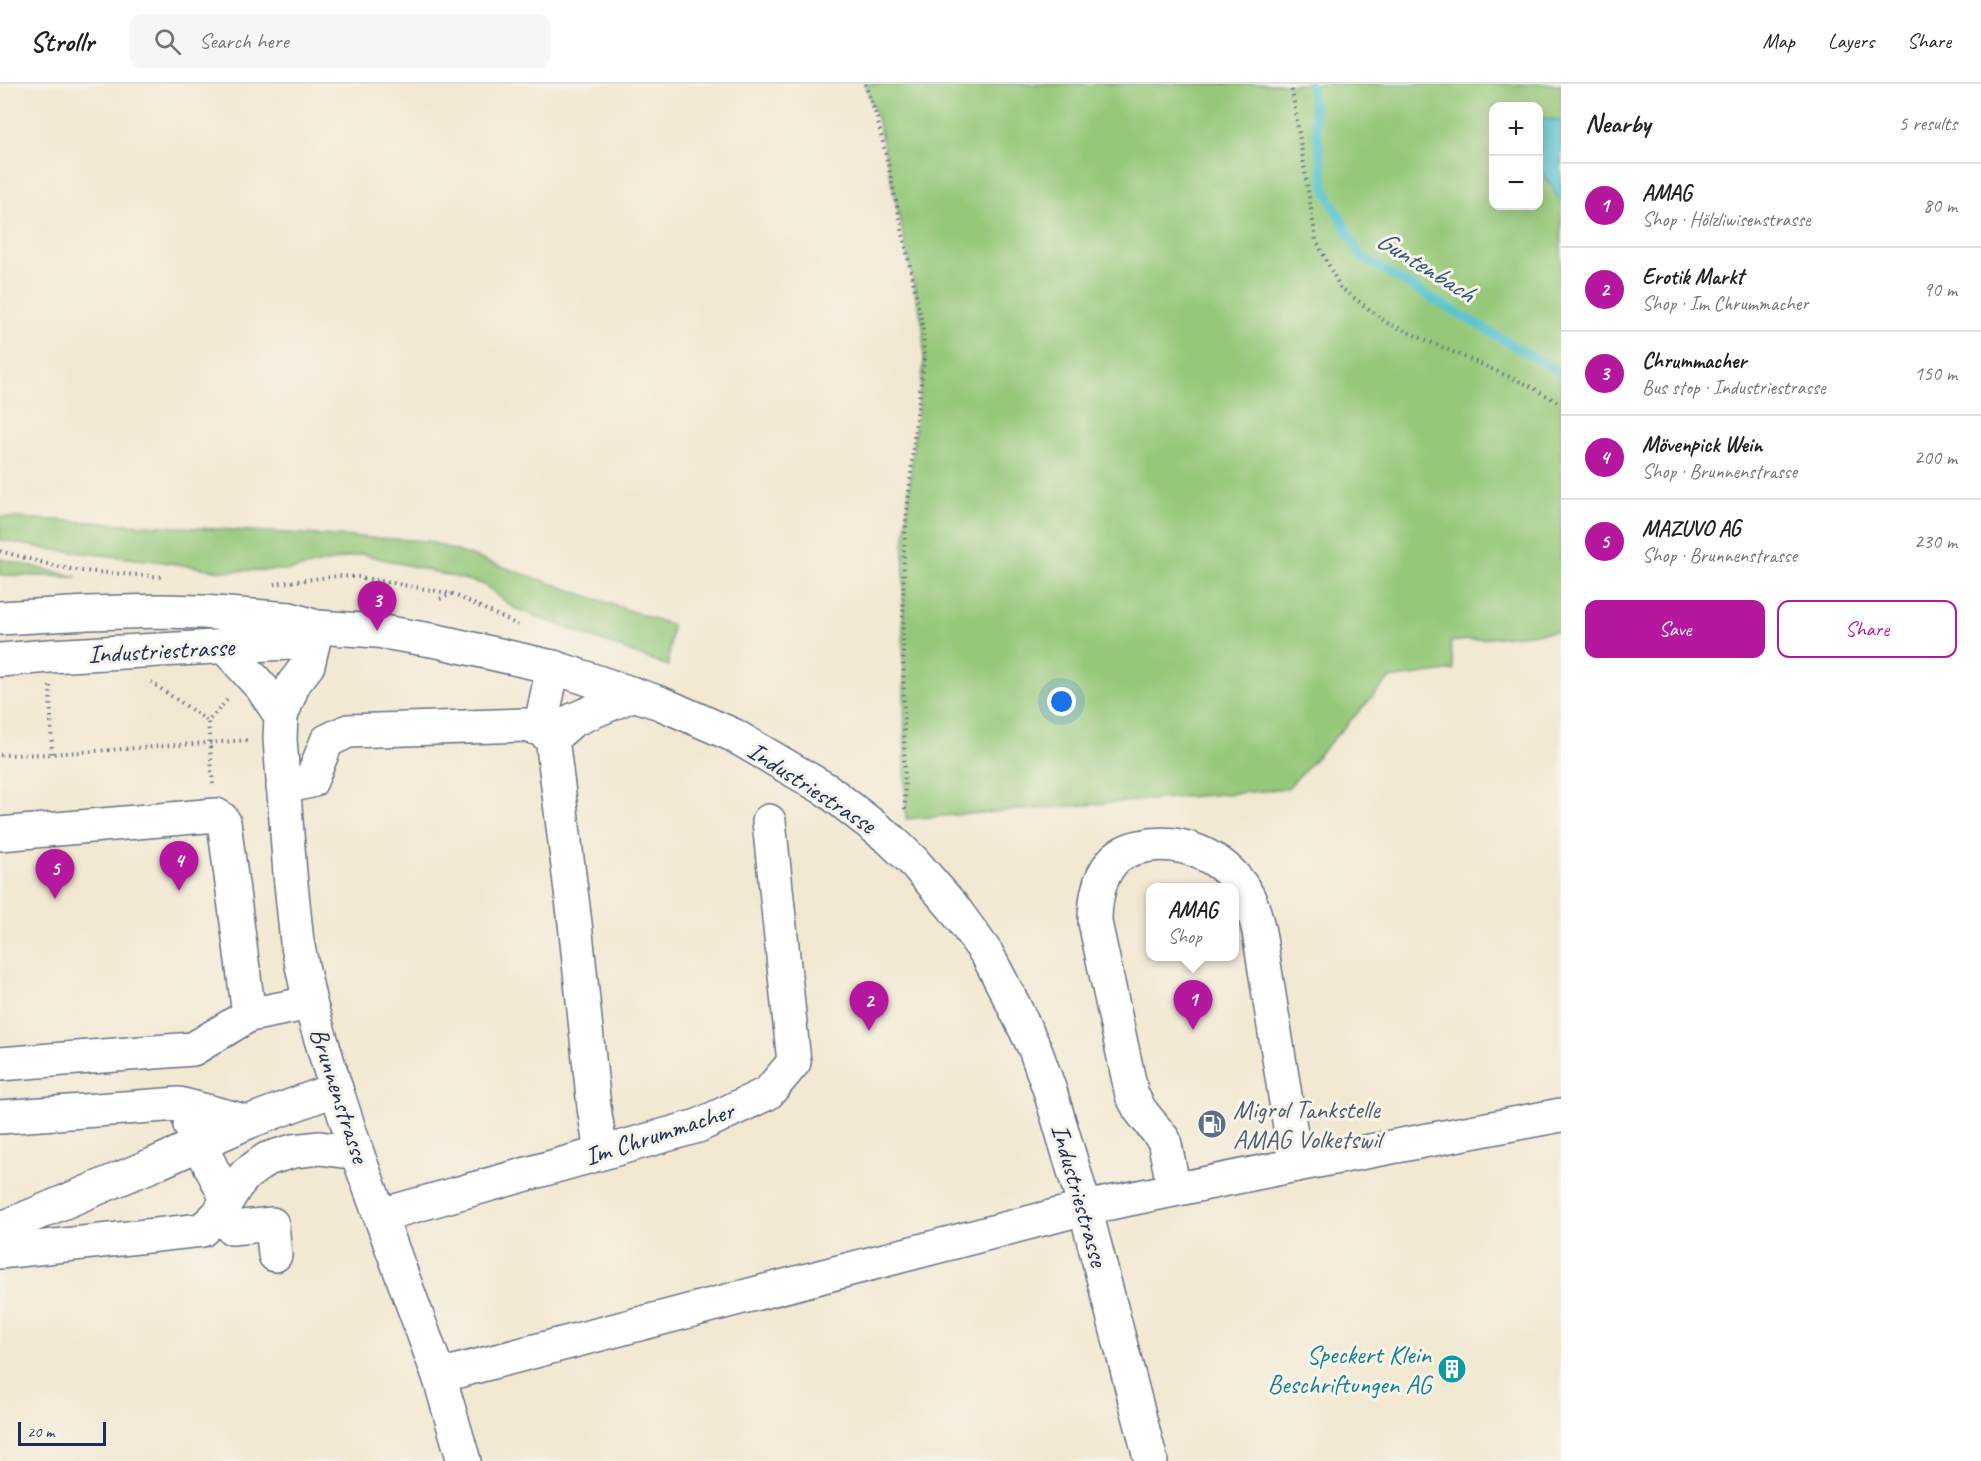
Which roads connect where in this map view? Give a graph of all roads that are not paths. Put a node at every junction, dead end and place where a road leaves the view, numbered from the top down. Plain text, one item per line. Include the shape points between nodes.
1 (0, 618) edge
2 (317, 627) junction
3 (224, 646) junction
4 (0, 660) edge
5 (553, 667) junction
6 (634, 694) junction
7 (281, 727) junction
8 (546, 733) junction
9 (283, 787) junction
10 (769, 821) dead end
11 (0, 834) edge
12 (310, 1003) junction
13 (249, 1015) junction
14 (0, 1064) edge
15 (336, 1089) junction
16 (179, 1104) junction
17 (1561, 1115) edge
18 (0, 1117) edge
19 (248, 1122) junction
20 (200, 1144) junction
21 (357, 1153) junction
22 (601, 1153) junction
23 (1296, 1165) junction
24 (1174, 1189) junction
25 (222, 1207) junction
26 (1085, 1208) junction
27 (381, 1215) junction
28 (0, 1229) edge
29 (0, 1252) edge
30 (275, 1255) dead end
31 (439, 1376) junction
32 (464, 1461) edge
33 (1151, 1461) edge

1 - 2 street, Industriestrasse via 203,612 290,619
2 - 3 street, Industriestrasse via 288,643
2 - 5 street, Industriestrasse via 417,637
2 - 7 street, Brunnenstrasse via 308,665 294,683
3 - 4 street, Industriestrasse
3 - 7 street via 262,688
5 - 6 street, Industriestrasse
5 - 8 street
6 - 8 street
6 - 26 street, Industriestrasse via 733,735 827,790 914,862 987,954 1035,1049
7 - 9 street, Brunnenstrasse
8 - 9 street via 525,725 348,731 327,741 311,781
8 - 22 street via 575,923
9 - 12 street, Brunnenstrasse via 297,942
10 - 22 street, Im Chrummacher via 794,1062 768,1093 698,1126
11 - 13 street via 216,815 221,818
12 - 13 street
12 - 15 street, Brunnenstrasse
13 - 14 street via 193,1049
15 - 19 street
15 - 21 street, Brunnenstrasse
16 - 18 street
16 - 19 street
16 - 20 street
17 - 23 street
19 - 20 street
20 - 25 street
20 - 28 street
21 - 25 street via 320,1148 292,1151 267,1160 246,1174
21 - 27 street, Brunnenstrasse
22 - 27 street, Im Chrummacher
23 - 24 street
23 - 24 street via 1258,932 1247,894 1220,863 1198,851 1150,845 1113,860 1095,899 1095,922 1132,1095 1164,1140
24 - 26 street
25 - 29 street via 202,1230
25 - 30 street via 232,1228 272,1224
26 - 31 street
26 - 33 street, Industriestrasse
27 - 31 street, Brunnenstrasse
31 - 32 street, Brunnenstrasse

